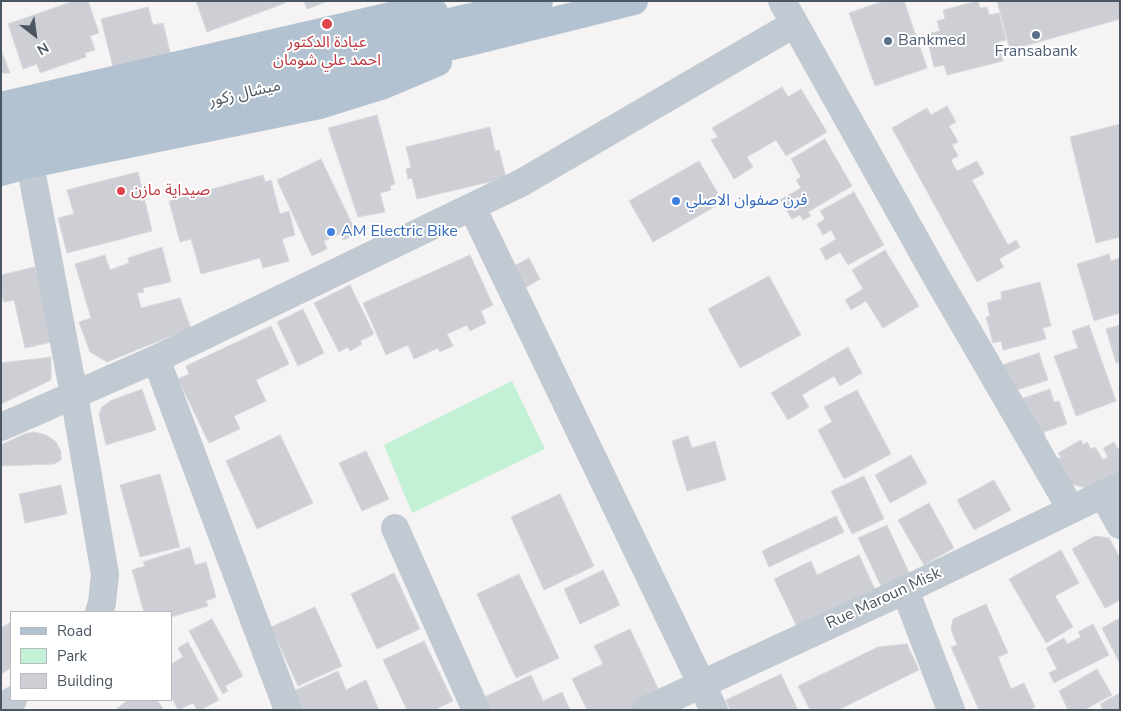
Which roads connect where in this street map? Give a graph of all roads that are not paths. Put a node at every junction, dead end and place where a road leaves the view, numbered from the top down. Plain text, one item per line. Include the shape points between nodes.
1 (539, 1) edge
2 (634, 1) edge
3 (788, 13) edge
4 (472, 29) junction
5 (1, 106) edge
6 (1, 127) edge
7 (1, 150) edge
8 (30, 164) junction
9 (1, 172) edge
10 (472, 207) junction
11 (156, 359) junction
12 (74, 395) junction
13 (1, 427) edge
14 (1111, 490) edge
15 (1071, 509) junction
16 (1120, 525) edge
17 (395, 528) dead end
18 (905, 590) junction
19 (98, 611) edge
20 (702, 684) junction
21 (288, 710) edge
22 (476, 710) edge
23 (646, 710) edge
24 (714, 710) edge
25 (951, 710) edge

1 - 4 main road, ميشال زكور
2 - 4 main road, ميشال زكور
3 - 10 street via 521,183
3 - 15 street
4 - 5 main road via 446,13 391,16
4 - 6 main road, ميشال زكور
4 - 7 main road, ميشال زكور
4 - 8 main road via 442,60 380,86 320,105
8 - 9 main road
8 - 12 street
10 - 11 street
10 - 20 street
11 - 12 street
11 - 21 street
12 - 13 street
12 - 19 street via 105,574
14 - 15 street, Rue Maroun Misk
14 - 16 street
15 - 18 street, Rue Maroun Misk
17 - 22 street
18 - 20 street, Rue Maroun Misk
18 - 25 street
20 - 23 street, Rue Maroun Misk
20 - 24 street

